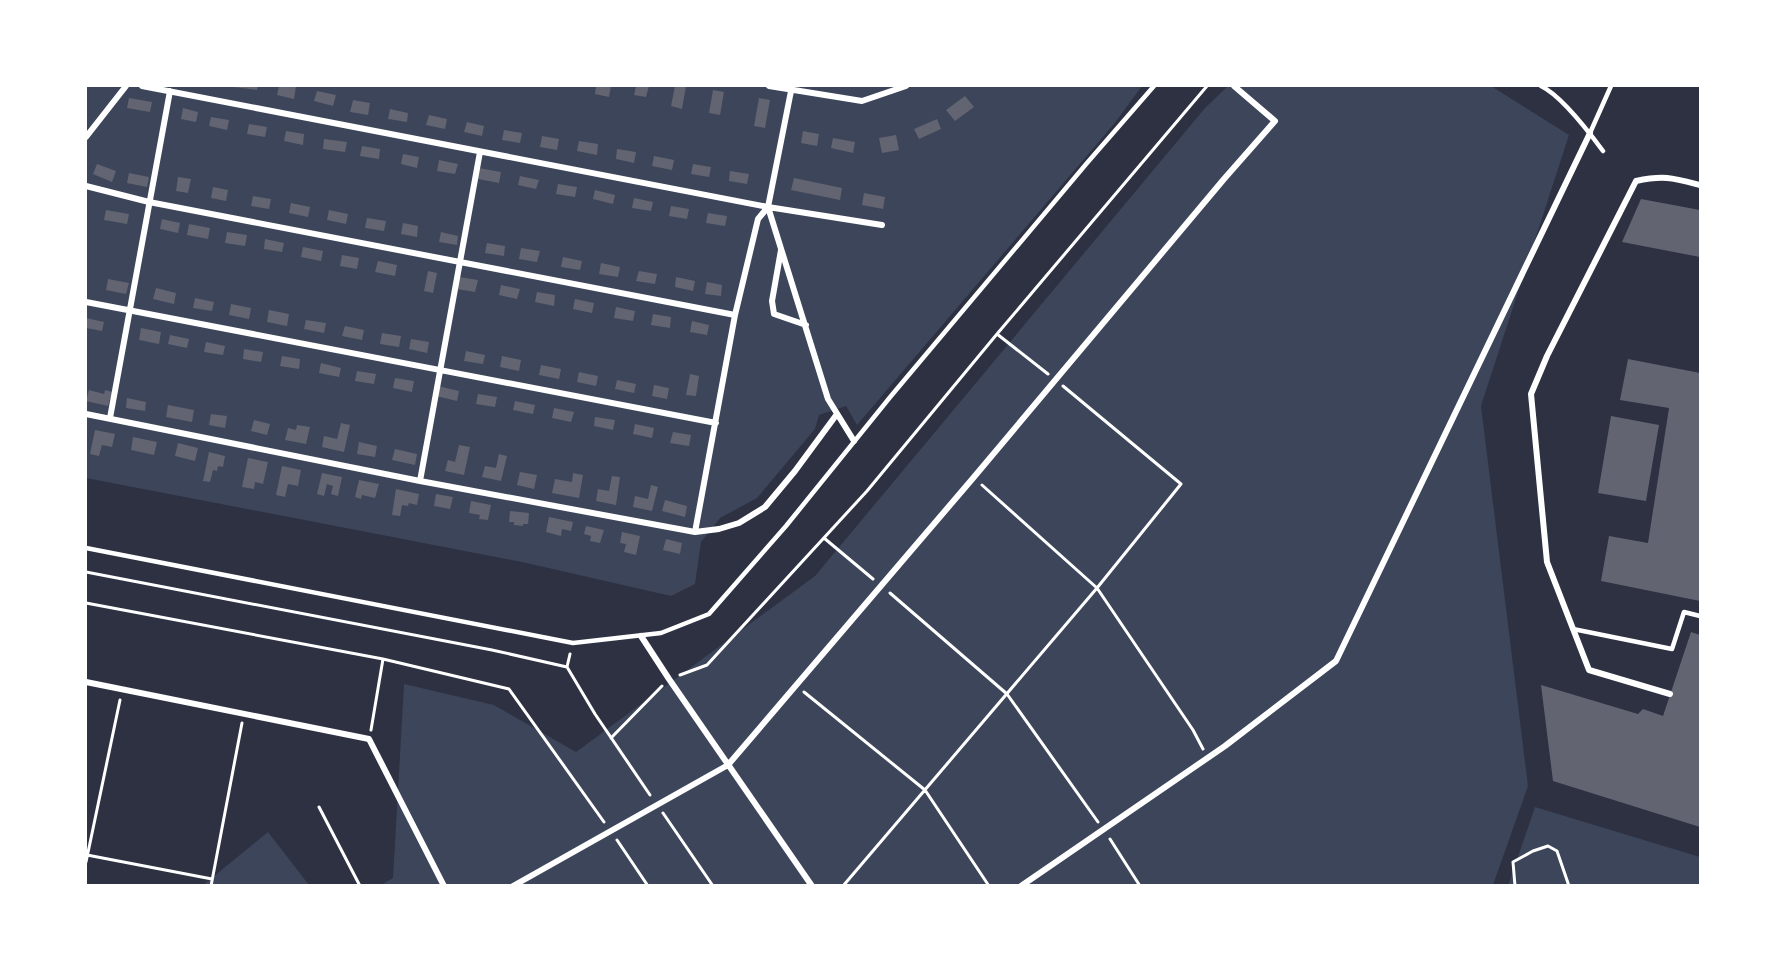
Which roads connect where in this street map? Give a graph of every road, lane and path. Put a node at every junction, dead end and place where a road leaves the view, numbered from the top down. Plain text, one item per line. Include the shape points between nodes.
1 (126, 86) edge
2 (142, 86) edge
3 (769, 86) edge
4 (906, 86) edge
5 (1154, 86) edge
6 (1207, 86) edge
7 (1234, 86) edge
8 (1541, 86) edge
9 (1611, 86) edge
10 (791, 88) edge
11 (170, 91) junction
12 (1590, 133) junction
13 (86, 138) edge
14 (1603, 151) dead end
15 (480, 152) junction
16 (1701, 185) edge
17 (86, 186) edge
18 (149, 202) junction
19 (768, 207) junction
20 (882, 225) dead end
21 (782, 247) junction
22 (460, 263) junction
23 (86, 302) edge
24 (130, 310) junction
25 (735, 315) junction
26 (806, 325) junction
27 (997, 334) junction
28 (440, 371) junction
29 (1056, 380) junction
30 (86, 414) edge
31 (837, 414) junction
32 (110, 418) junction
33 (716, 423) junction
34 (854, 441) junction
35 (974, 477) junction
36 (420, 481) junction
37 (695, 532) junction
38 (824, 538) junction
39 (86, 548) edge
40 (86, 572) edge
41 (881, 585) junction
42 (1097, 588) junction
43 (86, 603) edge
44 (1701, 616) edge
45 (1573, 629) junction
46 (641, 636) junction
47 (383, 658) junction
48 (669, 679) junction
49 (86, 682) edge
50 (796, 685) junction
51 (123, 689) junction
52 (1006, 694) junction
53 (1670, 694) dead end
54 (244, 713) junction
55 (611, 738) junction
56 (369, 739) junction
57 (1208, 758) junction
58 (728, 765) junction
59 (925, 790) junction
60 (657, 805) junction
61 (319, 807) dead end
62 (1103, 829) junction
63 (610, 831) junction
64 (86, 855) edge
65 (86, 862) edge
66 (212, 879) junction
67 (211, 885) edge
68 (360, 885) edge
69 (444, 885) edge
70 (513, 885) edge
71 (648, 885) edge
72 (713, 885) edge
73 (812, 885) edge
74 (843, 885) edge
75 (989, 885) edge
76 (1021, 885) edge
77 (1140, 885) edge
78 (1515, 885) edge
79 (1569, 885) edge

1 - 13 street
2 - 11 street
3 - 10 street
4 - 10 street via 862,101
5 - 34 lane
6 - 27 path
7 - 29 street via 1275,121
8 - 12 lane via 1550,90
9 - 12 lane
10 - 19 street
11 - 15 street
11 - 18 street
12 - 14 lane
12 - 57 street via 1336,661
15 - 19 street
15 - 22 street
16 - 45 street via 1667,177 1636,181 1531,394 1547,562
17 - 18 street
18 - 22 street
18 - 24 street
19 - 20 street
19 - 21 street
19 - 25 street via 758,219
21 - 26 street
21 - 26 street via 772,301 774,314
22 - 25 street
22 - 28 street
23 - 24 street
24 - 28 street
24 - 32 street
25 - 33 street
26 - 31 street via 828,399
27 - 29 path
27 - 38 path
28 - 33 street
28 - 36 street
29 - 35 street
29 - 42 path via 1181,484
30 - 32 street
31 - 34 street
31 - 37 street via 765,507 738,523
32 - 36 street
33 - 37 street
34 - 46 lane via 709,614 661,633
35 - 41 street
35 - 42 path
36 - 37 street
38 - 41 path
38 - 48 path via 707,665
39 - 46 lane via 573,643
40 - 55 path via 567,667
41 - 50 street
41 - 52 path
42 - 52 path
42 - 57 path
43 - 47 path
44 - 45 lane via 1684,612 1672,649
45 - 53 street via 1589,670
46 - 48 street
47 - 56 path
47 - 63 path via 508,689
48 - 55 path
48 - 58 street
49 - 51 street
50 - 58 street
50 - 59 path
51 - 54 street
51 - 64 path
52 - 59 path
52 - 62 path
54 - 56 street
54 - 66 path
55 - 60 path
56 - 69 street
57 - 62 street
58 - 60 street
58 - 73 street
59 - 74 path
59 - 75 path
60 - 63 street
60 - 72 path
61 - 68 path
62 - 76 street
62 - 77 path
63 - 70 street
63 - 71 path
64 - 65 path
64 - 66 path
66 - 67 path
78 - 79 path via 1513,862 1548,846 1557,851

